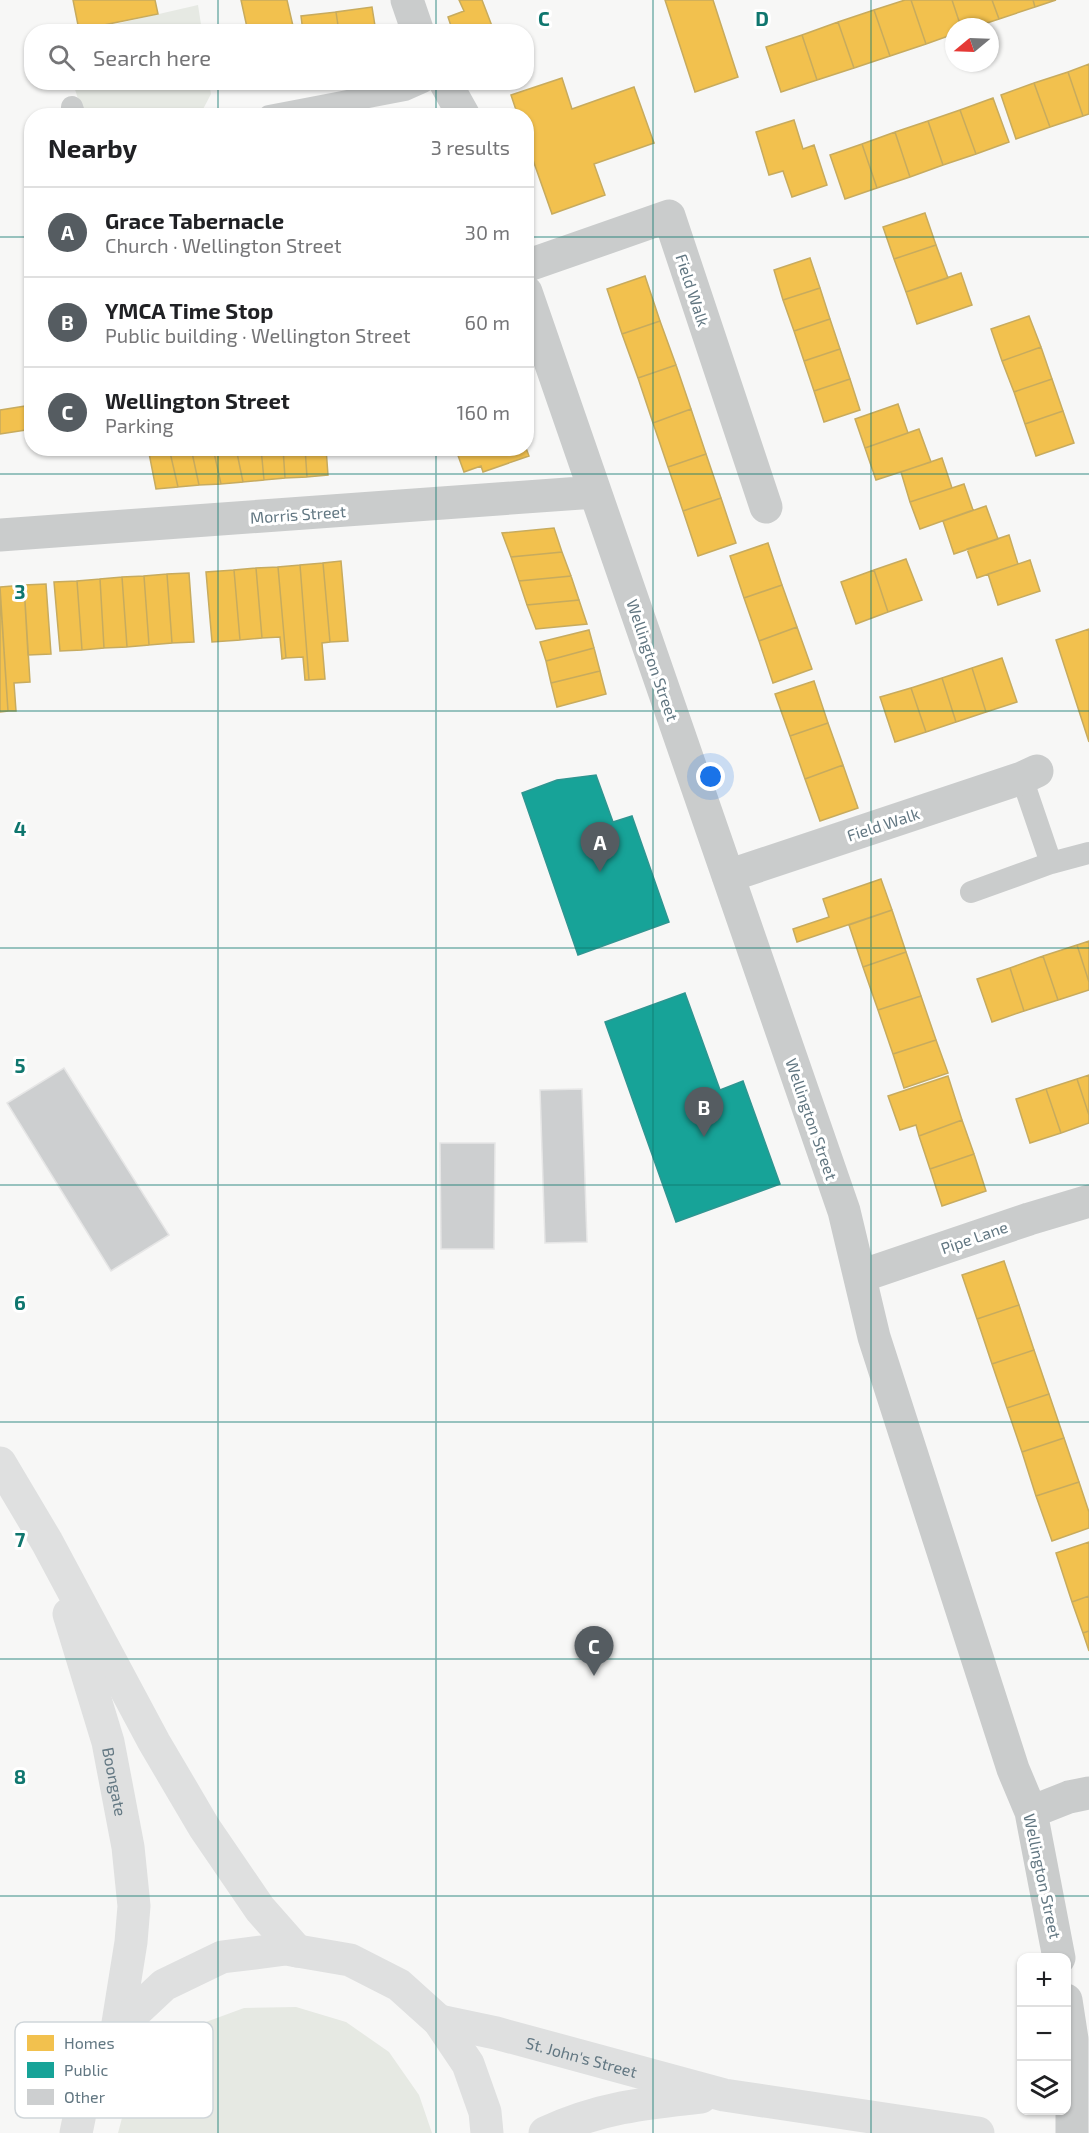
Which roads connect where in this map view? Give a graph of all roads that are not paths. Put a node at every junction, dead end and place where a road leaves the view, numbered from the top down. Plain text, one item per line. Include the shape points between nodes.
1 (407, 0) edge
2 (415, 24) edge
3 (405, 90) edge
4 (449, 90) edge
5 (312, 108) edge
6 (460, 108) edge
7 (534, 263) edge
8 (534, 315) edge
9 (595, 492) junction
10 (766, 507) dead end
11 (0, 535) edge
12 (1029, 774) joint
13 (1089, 853) edge
14 (1051, 863) junction
15 (728, 876) junction
16 (971, 892) dead end
17 (1089, 1201) edge
18 (861, 1276) junction
19 (0, 1463) edge
20 (47, 1542) junction
21 (1089, 1793) edge
22 (1031, 1812) junction
23 (297, 1951) junction
24 (1058, 1953) edge
25 (1067, 2007) edge
26 (439, 2021) junction
27 (118, 2022) edge
28 (124, 2022) edge
29 (724, 2095) junction
30 (79, 2118) edge
31 (76, 2133) edge
32 (487, 2133) edge
33 (545, 2133) edge
34 (978, 2133) edge
35 (1072, 2133) edge

1 - 2 street
3 - 5 lane
4 - 6 street
7 - 10 street, Field Walk via 669,216
8 - 9 street, Wellington Street
9 - 11 street, Morris Street
9 - 15 street, Wellington Street
12 - 14 lane
12 - 15 street, Field Walk
13 - 14 lane
14 - 16 lane
15 - 18 street, Wellington Street via 844,1211
17 - 18 street, Pipe Lane
18 - 22 street, Wellington Street via 882,1360 1013,1769
19 - 20 street, Boongate
20 - 23 street, Boongate via 204,1827 260,1909
20 - 27 street, Boongate via 108,1742 128,1847 134,1906
21 - 22 street
22 - 24 street, Wellington Street
23 - 26 street via 350,1960 399,1984
23 - 28 street via 222,1957 164,1985
25 - 35 street via 1072,2039
26 - 29 street, St. John's Street
26 - 32 street via 468,2064 485,2112
29 - 33 street, St. John's Street via 641,2103 585,2116
29 - 34 street, St. John's Street
30 - 31 street

